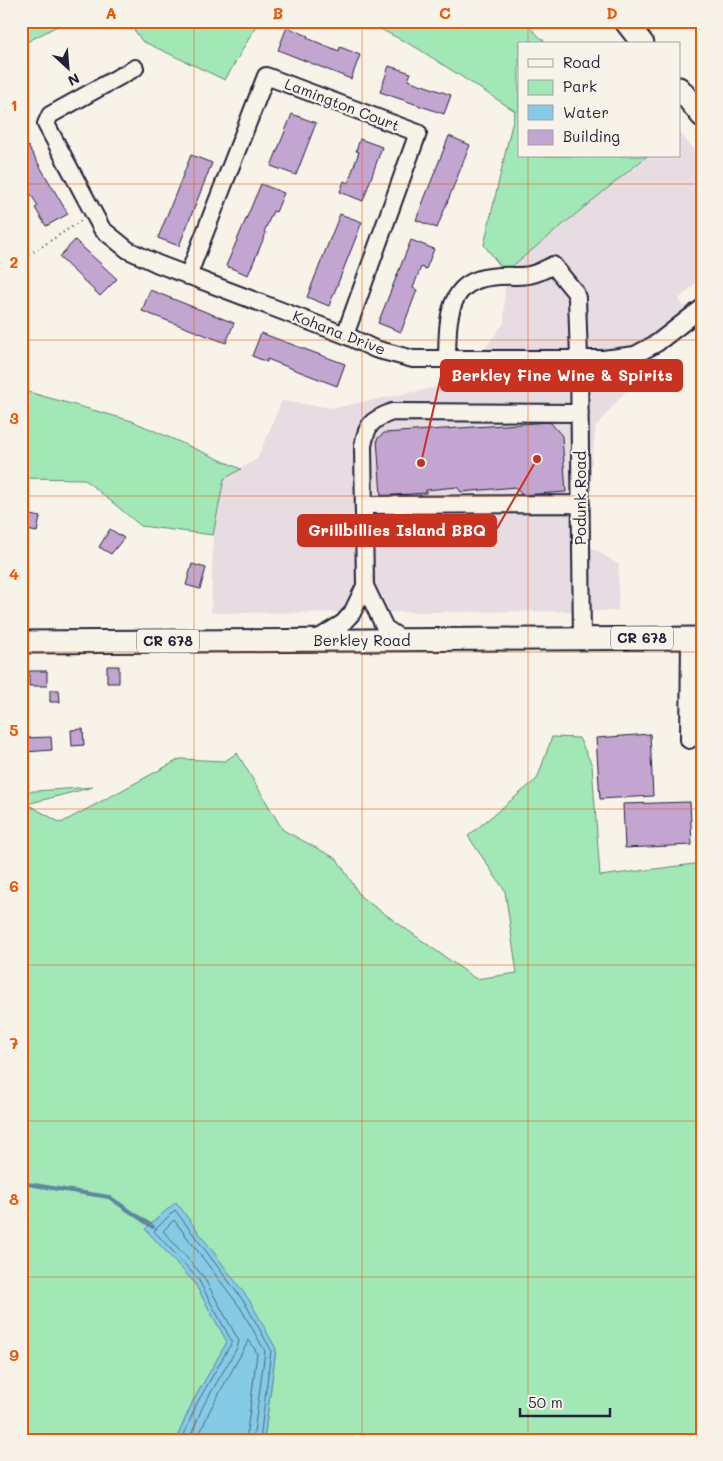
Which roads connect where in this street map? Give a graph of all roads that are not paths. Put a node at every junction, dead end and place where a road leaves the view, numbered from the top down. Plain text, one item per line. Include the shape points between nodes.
1 (625, 21) edge
2 (641, 42) edge
3 (135, 68) dead end
4 (680, 89) edge
5 (702, 116) edge
6 (188, 276) junction
7 (702, 308) edge
8 (345, 335) junction
9 (580, 358) junction
10 (447, 359) junction
11 (580, 412) junction
12 (581, 504) junction
13 (364, 505) junction
14 (365, 586) junction
15 (696, 638) edge
16 (582, 639) junction
17 (403, 640) junction
18 (314, 641) junction
19 (21, 642) edge
20 (689, 740) dead end

1 - 2 main road
3 - 6 street, Kohana Drive via 50,115 46,124 102,229 128,250
4 - 5 main road
6 - 8 street, Kohana Drive
6 - 8 street, Lamington Court via 266,76 418,133
7 - 9 street, Kohana Drive via 657,343 634,355
8 - 10 street, Kohana Drive via 375,349 413,359
9 - 10 street, Kohana Drive
9 - 10 street, Podunk Road via 575,292 553,265 535,275 481,279 463,290 449,314
9 - 11 street, Podunk Road
11 - 12 street, Podunk Road
11 - 13 street via 392,412 378,418 366,428 363,446
12 - 13 street
12 - 16 street, Podunk Road
13 - 14 street
14 - 17 street via 385,628
14 - 18 street via 348,618
15 - 16 main road, Berkley Road / CR 678
15 - 20 street
16 - 17 main road, Berkley Road / CR 678
17 - 18 main road, Berkley Road / CR 678
18 - 19 main road, Berkley Road / CR 678

